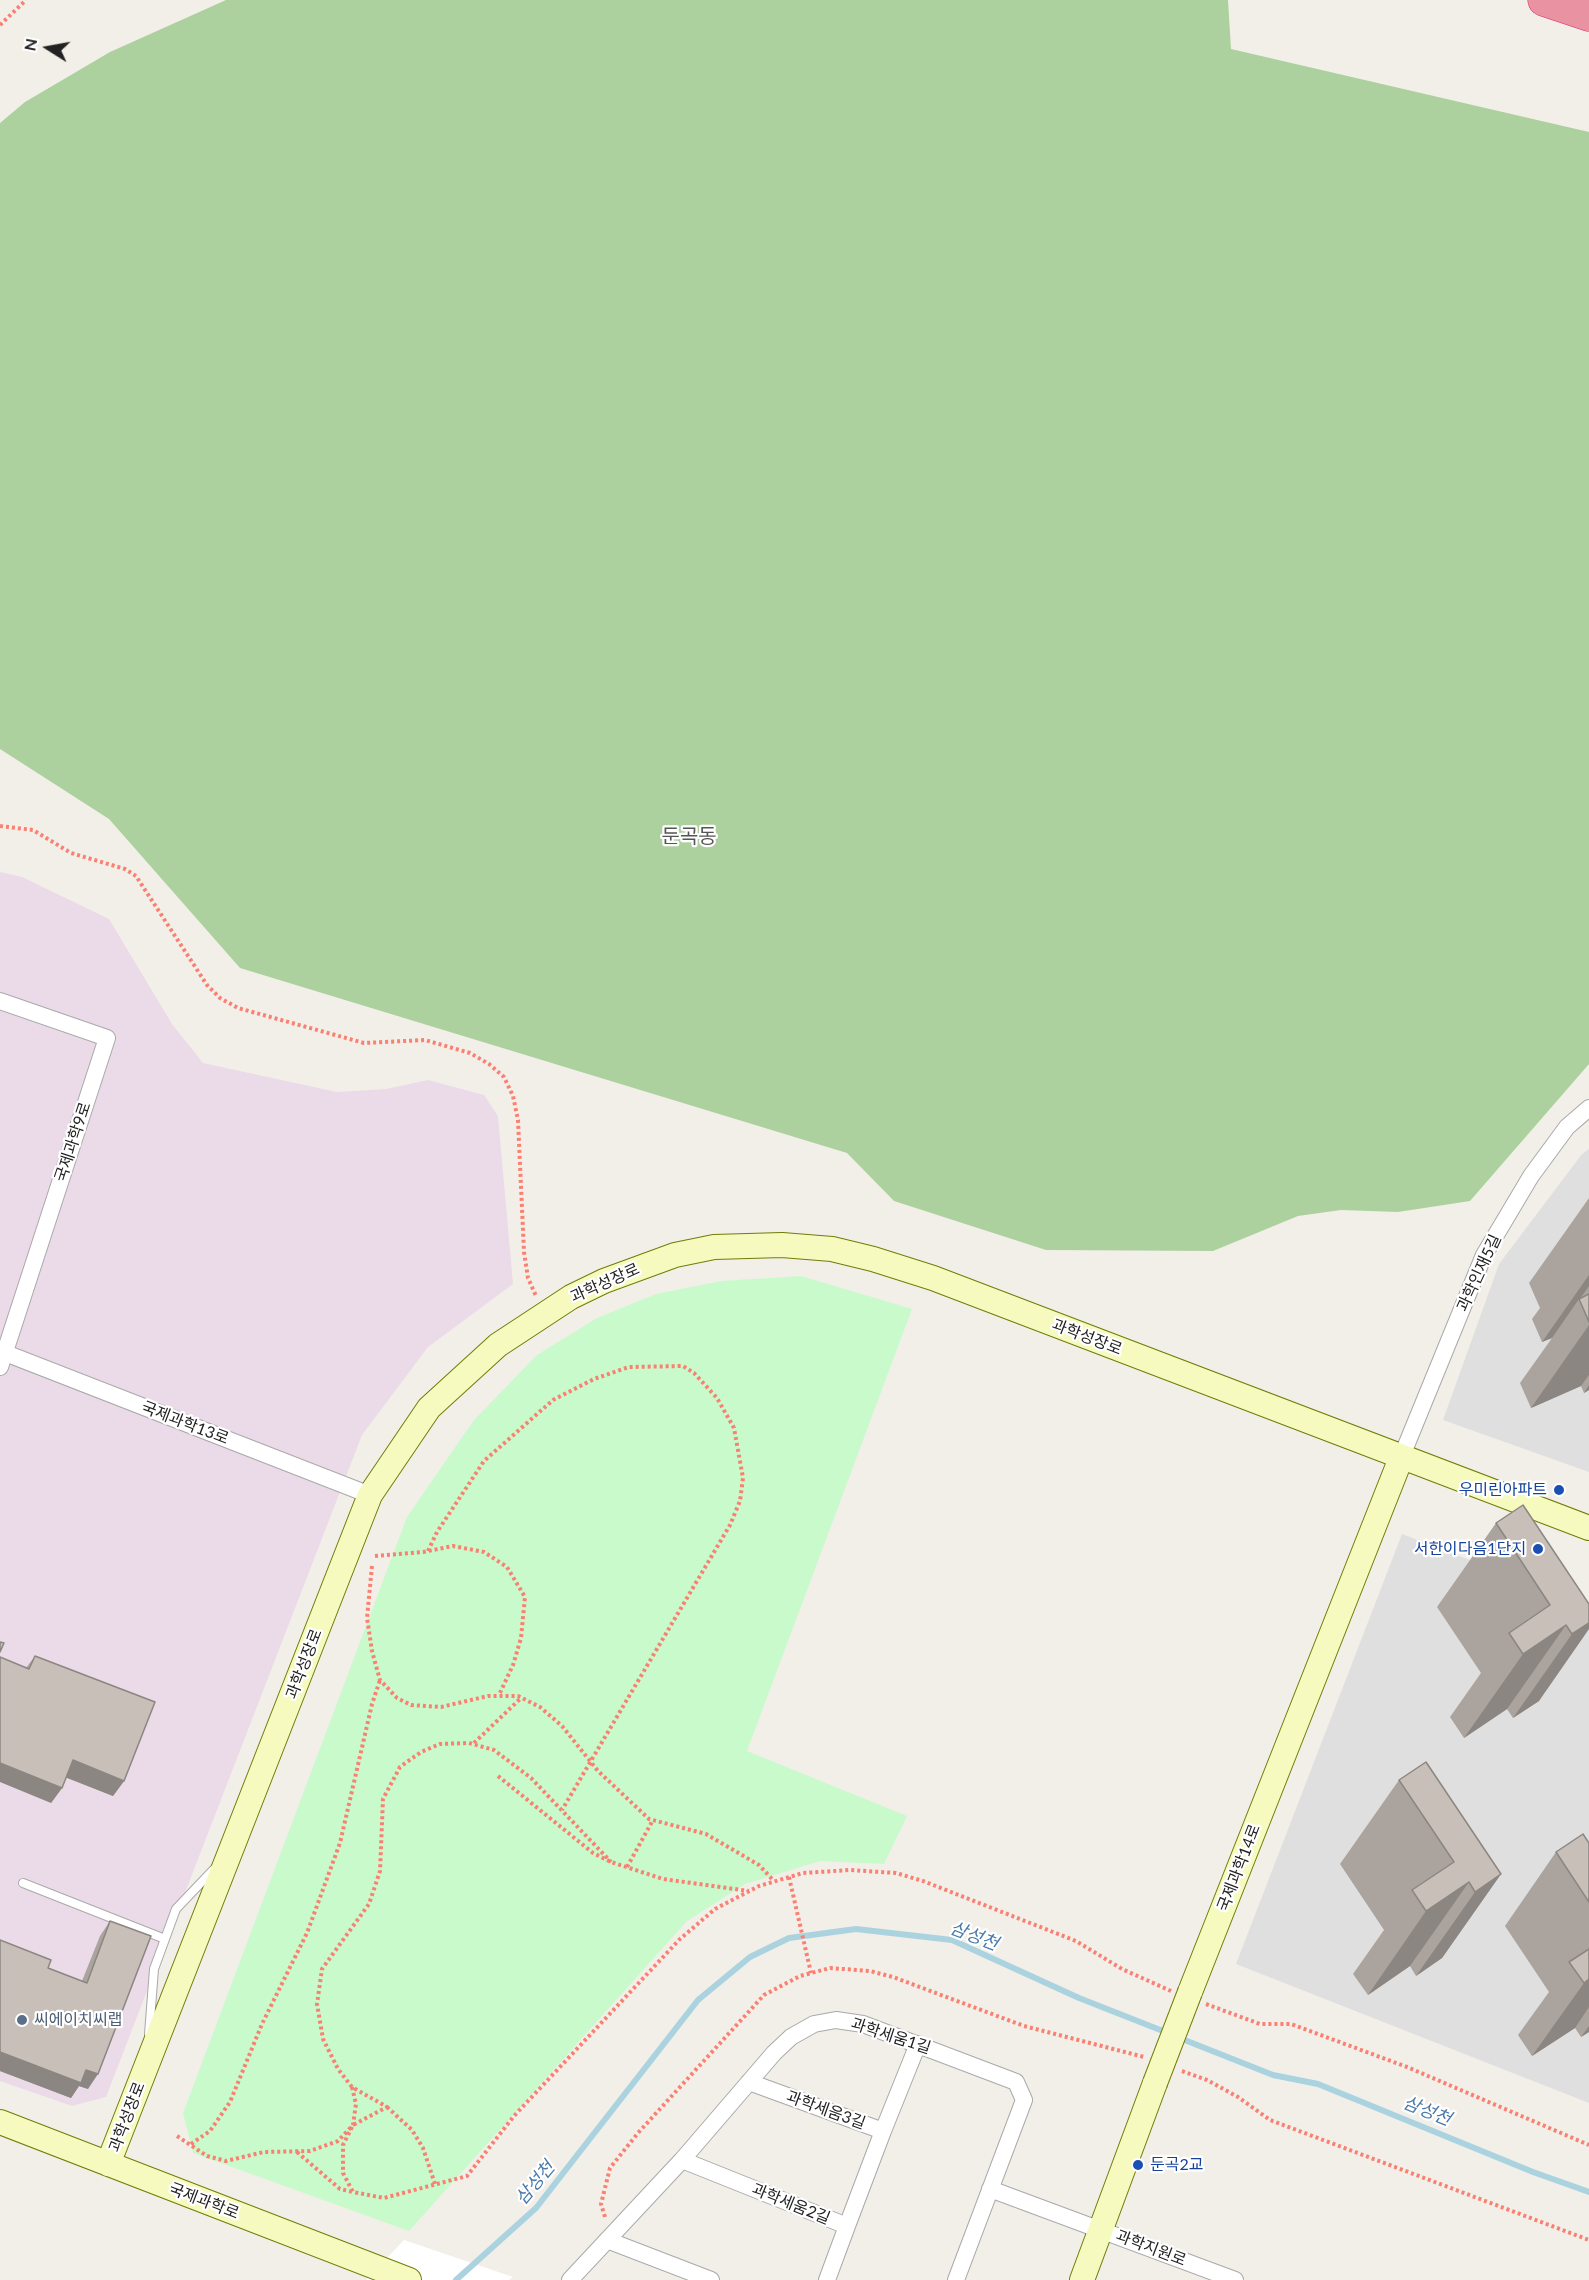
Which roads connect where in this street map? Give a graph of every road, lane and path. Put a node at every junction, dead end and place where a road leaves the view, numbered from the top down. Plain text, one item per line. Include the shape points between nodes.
1 (26, 0) edge
2 (1544, 0) edge
3 (1589, 15) edge
4 (0, 25) edge
5 (0, 826) edge
6 (0, 1001) edge
7 (1589, 1108) edge
8 (544, 1313) junction
9 (2, 1357) edge
10 (1401, 1458) junction
11 (370, 1495) junction
12 (1589, 1528) edge
13 (428, 1551) junction
14 (375, 1556) dead end
15 (372, 1566) dead end
16 (380, 1680) junction
17 (499, 1695) junction
18 (521, 1698) junction
19 (474, 1744) junction
20 (591, 1760) junction
21 (498, 1776) dead end
22 (562, 1810) junction
23 (653, 1820) junction
24 (230, 1853) junction
25 (611, 1862) junction
26 (627, 1867) junction
27 (789, 1877) dead end
28 (774, 1881) dead end
29 (23, 1883) dead end
30 (749, 1891) dead end
31 (165, 1939) junction
32 (811, 1973) junction
33 (918, 2044) junction
34 (147, 2065) junction
35 (1175, 2068) dead end
36 (1154, 2072) junction
37 (749, 2082) junction
38 (352, 2087) dead end
39 (356, 2104) dead end
40 (387, 2107) dead end
41 (0, 2122) edge
42 (883, 2131) junction
43 (177, 2136) dead end
44 (191, 2144) junction
45 (297, 2152) junction
46 (681, 2160) junction
47 (108, 2164) junction
48 (435, 2184) dead end
49 (990, 2189) junction
50 (353, 2192) dead end
51 (847, 2226) junction
52 (1101, 2229) junction
53 (609, 2238) junction
54 (1589, 2240) edge
55 (1207, 2275) edge
56 (409, 2280) edge
57 (570, 2280) edge
58 (711, 2280) edge
59 (827, 2280) edge
60 (956, 2280) edge
61 (1082, 2280) edge
62 (1234, 2280) edge

1 - 4 path
2 - 3 highway
5 - 8 path via 33,830 71,853 136,876 207,985 219,998 238,1008 364,1043 425,1040 470,1053 504,1077 518,1120 528,1278
6 - 9 street, 국제과학9로 via 106,1038
7 - 10 street, 과학인재5길 via 1567,1127 1532,1176 1484,1255
8 - 10 street, 과학성장로 via 604,1281 675,1255 746,1244 832,1249 933,1278
8 - 11 street, 과학성장로 via 498,1345 429,1408
9 - 11 street, 국제과학13로
10 - 12 street, 과학성장로
10 - 36 street, 국제과학14로, bridge via 1190,1992
11 - 24 street, 과학성장로
13 - 14 path
13 - 17 path via 453,1546 484,1552 507,1567 525,1597 521,1638
13 - 20 path via 436,1532 484,1461 535,1413 571,1389 629,1367 672,1364 694,1373 717,1398 734,1428 741,1454 740,1501 730,1525
15 - 16 path via 367,1618
16 - 17 path via 397,1698 411,1705 441,1707
16 - 44 path via 340,1843 307,1934 262,2024 230,2102 210,2131
17 - 18 path
18 - 19 path
18 - 20 path via 540,1707 562,1726
19 - 22 path via 512,1761
19 - 38 path via 440,1744 421,1752 396,1774 383,1798 380,1871 369,1904 322,1969 317,2004 322,2039
20 - 22 path
20 - 23 path via 598,1771
21 - 25 path via 593,1853
22 - 25 path
23 - 26 path
23 - 28 path via 706,1834 759,1865
24 - 31 lane via 176,1909
24 - 34 street, 과학성장로
25 - 26 path
26 - 30 path via 693,1885
27 - 32 path
29 - 31 lane
31 - 34 lane via 154,1969
32 - 36 path via 830,1968 893,1977
32 - 53 path via 764,1995 610,2168 601,2204
33 - 37 street, 과학세움1길 via 863,2024 836,2020 814,2024 791,2037
33 - 42 street, 과학세움3길
33 - 49 street, 과학세움1길 via 1016,2082 1024,2100
34 - 47 street, 과학성장로
35 - 54 path via 1207,2080 1270,2120
36 - 52 street, 국제과학14로
37 - 42 street, 과학세움3길
37 - 46 street, 과학세움1길
39 - 45 path via 353,2125 338,2141
40 - 48 path via 412,2130 423,2148
41 - 47 street, 국제과학로
42 - 51 street
43 - 44 path
44 - 45 path via 207,2156 226,2161 264,2152
45 - 50 path via 340,2189
46 - 51 street, 과학세움2길
46 - 53 street, 과학세움1길
47 - 56 street, 국제과학로
49 - 52 street, 과학지원로
49 - 60 street, 과학세움1길
51 - 59 street, 과학세움2길
52 - 55 street, 과학지원로
52 - 61 street, 국제과학14로
53 - 57 street, 과학세움1길
53 - 58 street
55 - 62 street, 과학지원로

